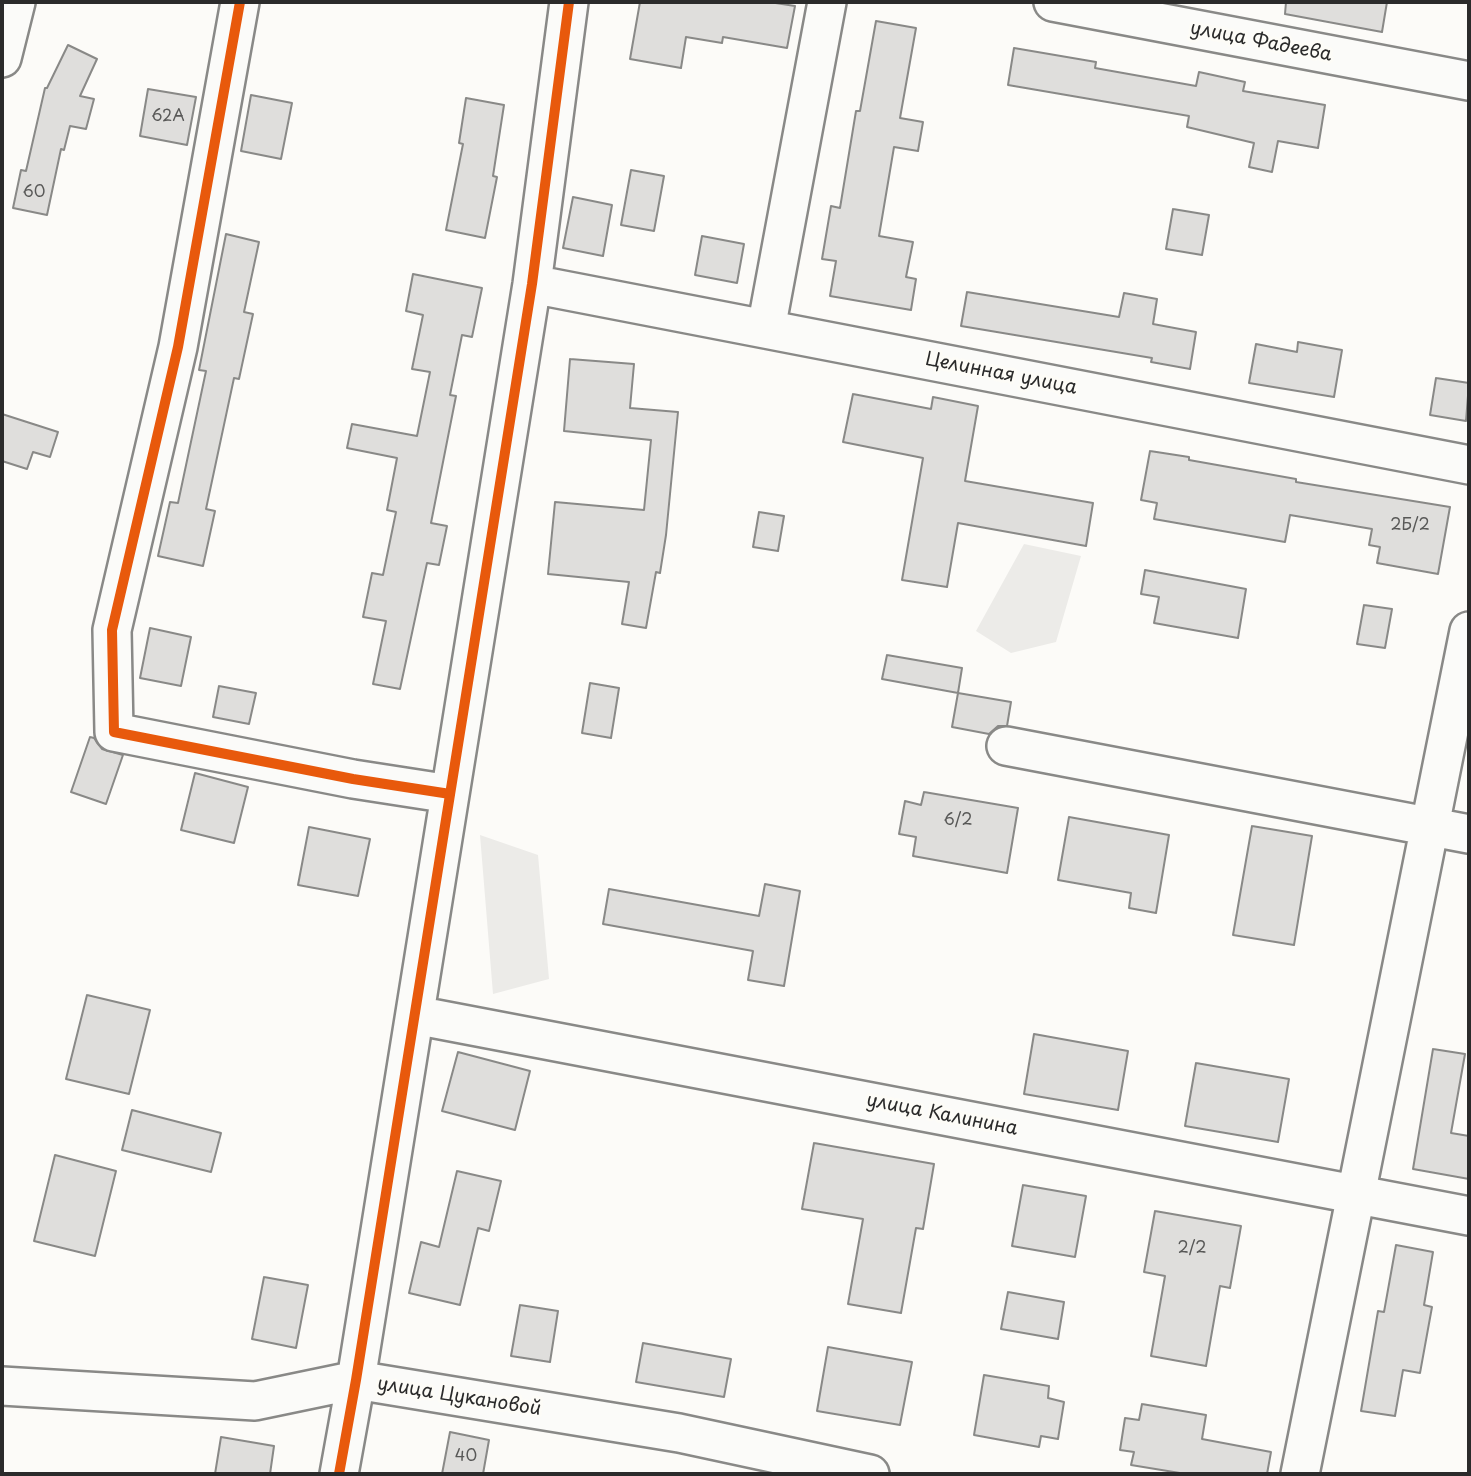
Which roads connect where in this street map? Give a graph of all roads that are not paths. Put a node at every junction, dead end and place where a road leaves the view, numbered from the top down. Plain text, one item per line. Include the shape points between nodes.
1 (16, 2) edge
2 (240, 2) edge
3 (569, 2) edge
4 (827, 2) edge
5 (1053, 2) edge
6 (2, 58) edge
7 (1469, 81) edge
8 (532, 284) junction
9 (766, 329) junction
10 (1469, 465) edge
11 (1469, 631) edge
12 (1006, 746) dead end
13 (450, 794) junction
14 (1430, 826) junction
15 (1469, 834) edge
16 (415, 1015) junction
17 (1356, 1194) junction
18 (1469, 1216) edge
19 (356, 1380) junction
20 (2, 1386) edge
21 (339, 1474) edge
22 (870, 1474) edge
23 (1300, 1474) edge

1 - 6 street
2 - 13 street via 178,347 112,630 114,732
3 - 8 street
4 - 9 street
5 - 7 street, улица Фадеева
8 - 9 street, Целинная улица
8 - 13 street
9 - 10 street, Целинная улица
11 - 14 street
12 - 14 street
13 - 16 street
14 - 15 street
14 - 17 street
16 - 17 street, улица Калинина
16 - 19 street
17 - 18 street, улица Калинина
17 - 23 street
19 - 20 street, улица Цукановой via 254,1401
19 - 21 street
19 - 22 street, улица Цукановой via 679,1433

